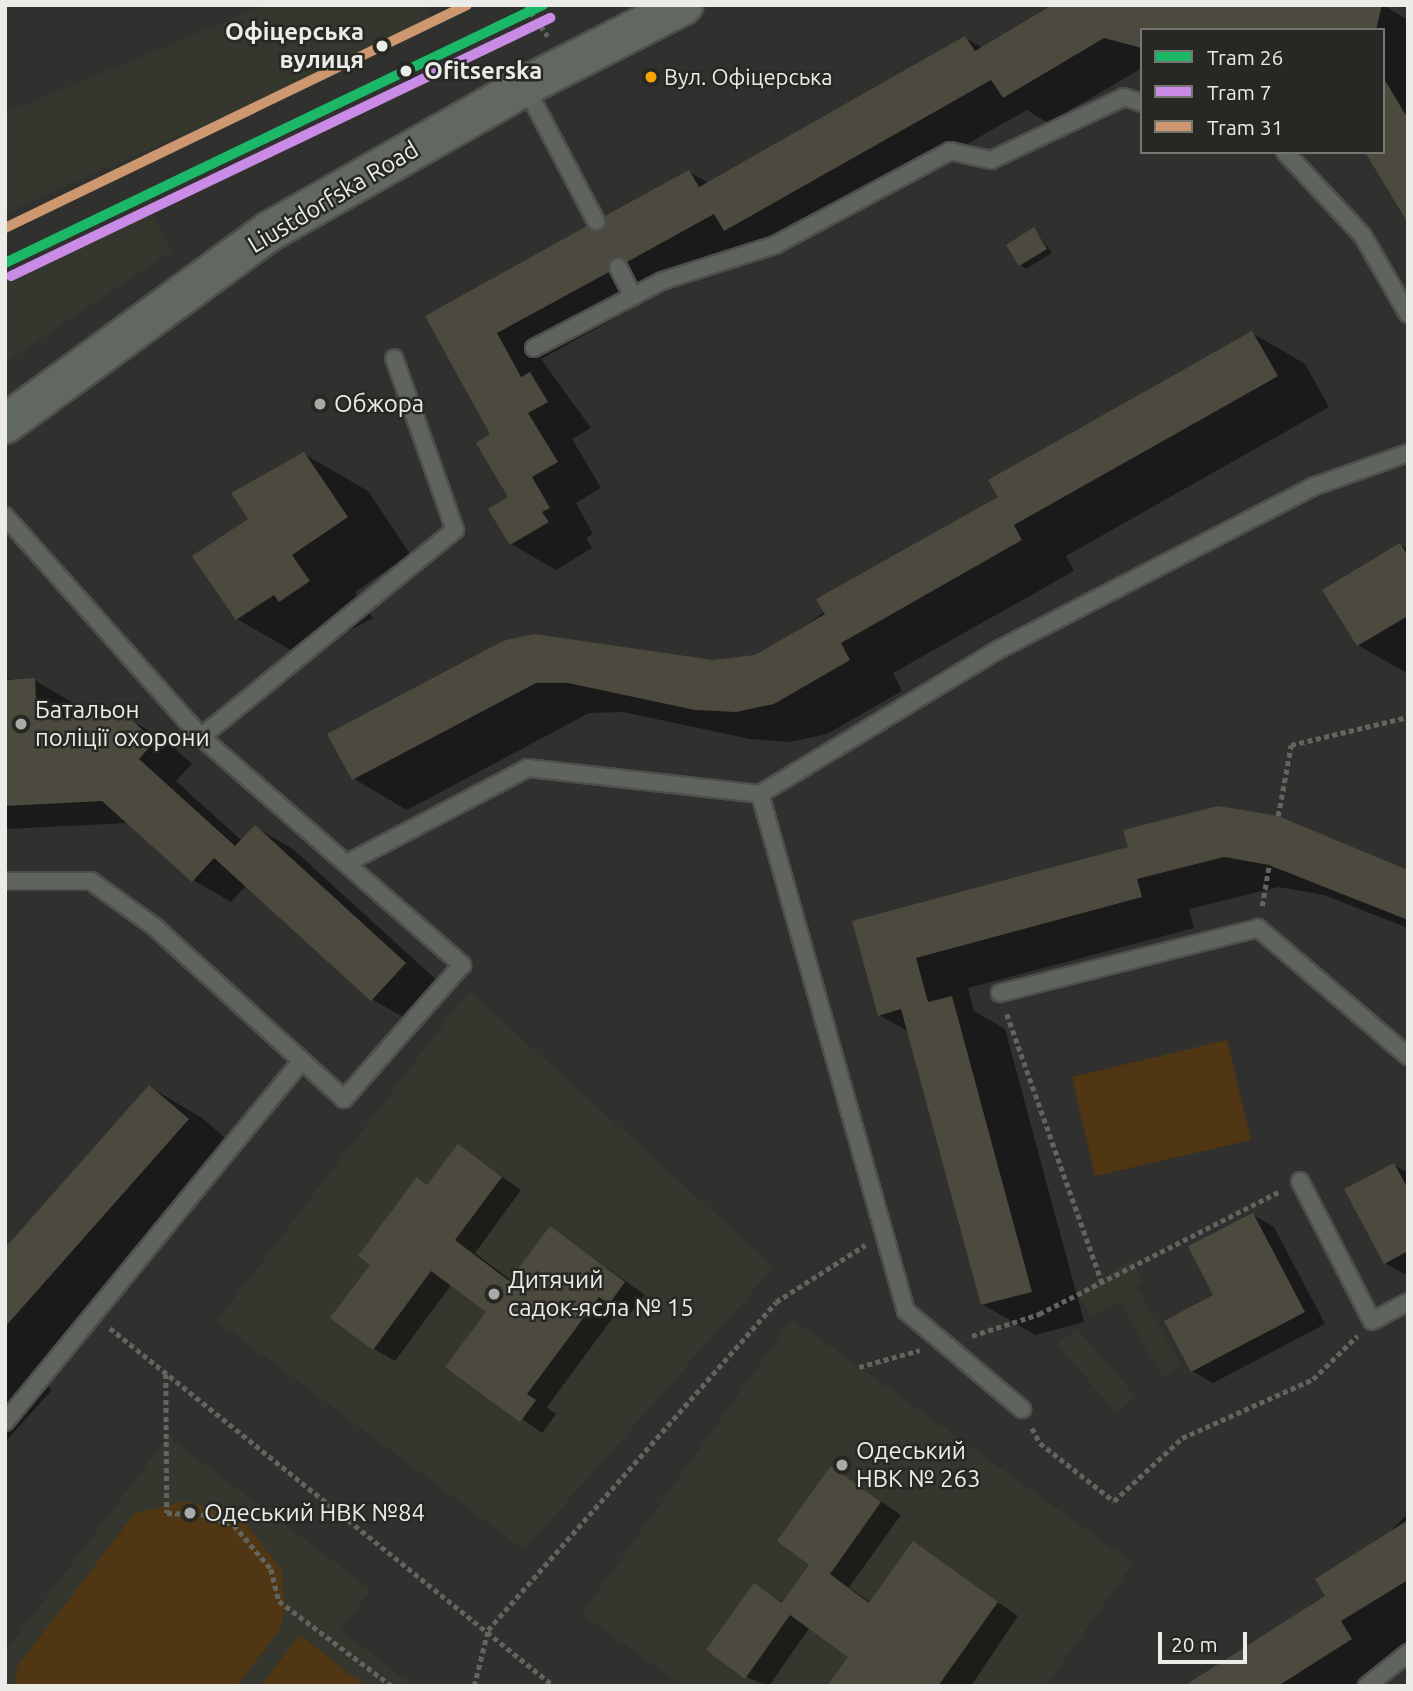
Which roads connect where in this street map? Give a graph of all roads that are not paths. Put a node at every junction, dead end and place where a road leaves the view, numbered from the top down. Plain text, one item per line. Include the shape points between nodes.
1 (683, 5) edge
2 (525, 86) junction
3 (1140, 102) edge
4 (1287, 154) edge
5 (596, 221) dead end
6 (618, 267) dead end
7 (633, 296) junction
8 (1408, 314) edge
9 (534, 348) dead end
10 (394, 358) dead end
11 (5, 424) edge
12 (1408, 453) edge
13 (5, 516) edge
14 (201, 737) junction
15 (760, 794) junction
16 (349, 862) junction
17 (5, 881) edge
18 (1000, 993) road end
19 (1408, 1056) edge
20 (302, 1061) junction
21 (1300, 1181) road end
22 (1408, 1302) edge
23 (1022, 1409) road end
24 (5, 1422) edge
25 (1408, 1653) edge
26 (1367, 1686) edge

1 - 2 main road, Liustdorfska Road
2 - 5 lane
2 - 11 main road, Liustdorfska Road via 270,232
3 - 7 lane via 1124,97 990,160 950,151 775,245 688,270
4 - 8 lane via 1363,236
6 - 7 lane
7 - 9 lane
10 - 14 lane via 455,530
12 - 15 lane via 1315,486 998,650
13 - 14 lane
14 - 16 lane
15 - 16 lane via 528,768
15 - 23 lane via 906,1311
16 - 20 lane via 462,965 344,1099
17 - 20 lane via 91,881 155,927
18 - 19 lane via 1258,928
20 - 24 lane
21 - 22 lane via 1373,1321
25 - 26 lane

